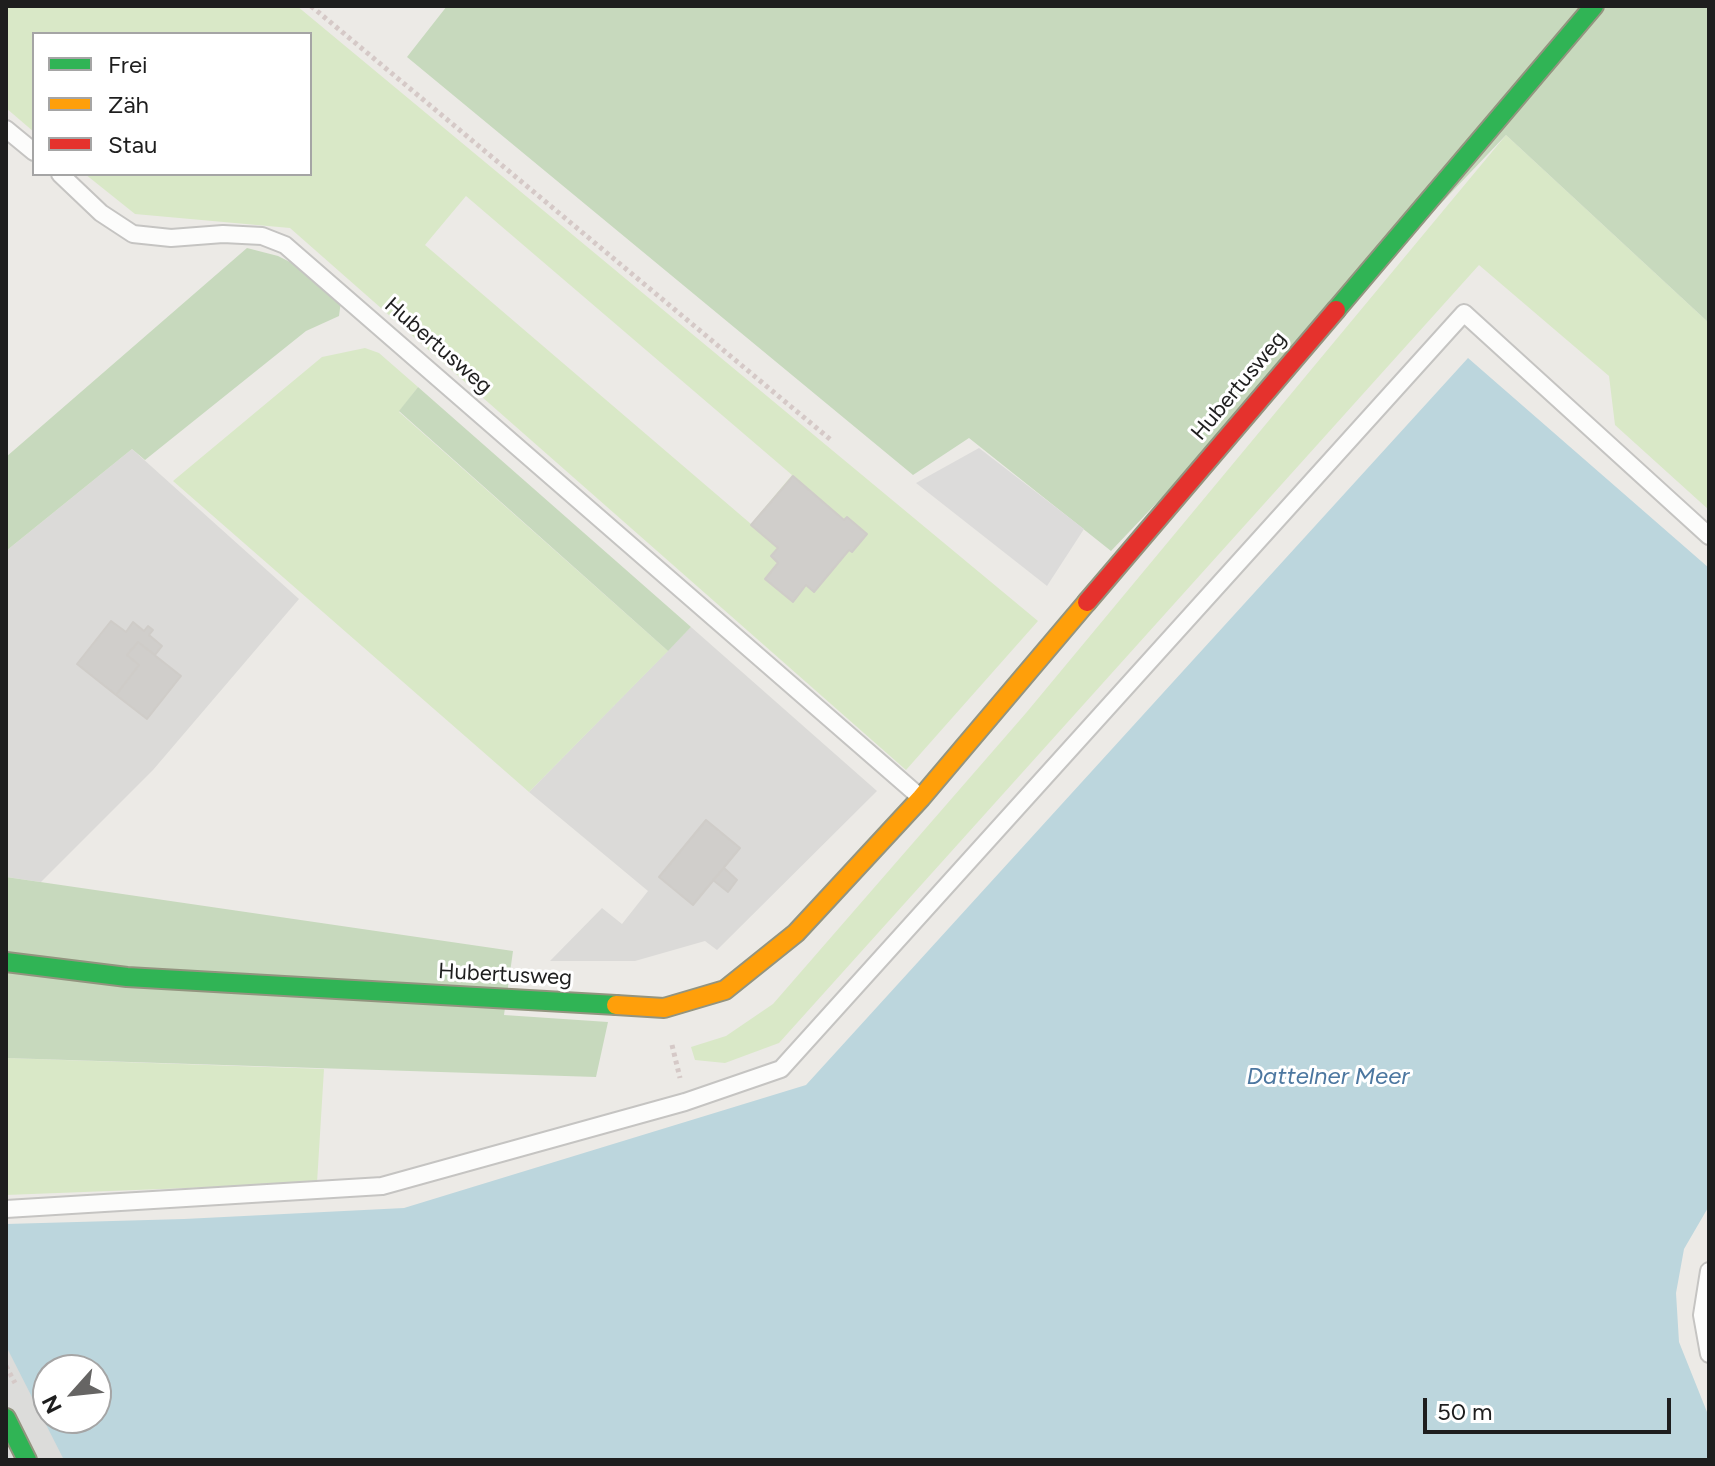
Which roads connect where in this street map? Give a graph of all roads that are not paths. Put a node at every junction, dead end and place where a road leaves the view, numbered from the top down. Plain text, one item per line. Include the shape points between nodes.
1 (1594, 6) edge
2 (6, 129) edge
3 (32, 150) edge
4 (62, 176) edge
5 (1709, 536) edge
6 (921, 798) junction
7 (6, 962) edge
8 (6, 1209) edge
9 (1709, 1271) edge
10 (1709, 1354) edge
11 (6, 1418) edge
12 (27, 1460) edge

1 - 6 street, Hubertusweg
2 - 3 lane
4 - 6 lane, Hubertusweg via 101,213 133,234 262,236 285,245
5 - 8 lane via 1464,313 781,1069 685,1102 382,1186
6 - 7 street, Hubertusweg via 796,933 725,990 664,1008 127,977
9 - 10 lane via 1702,1315
11 - 12 street

